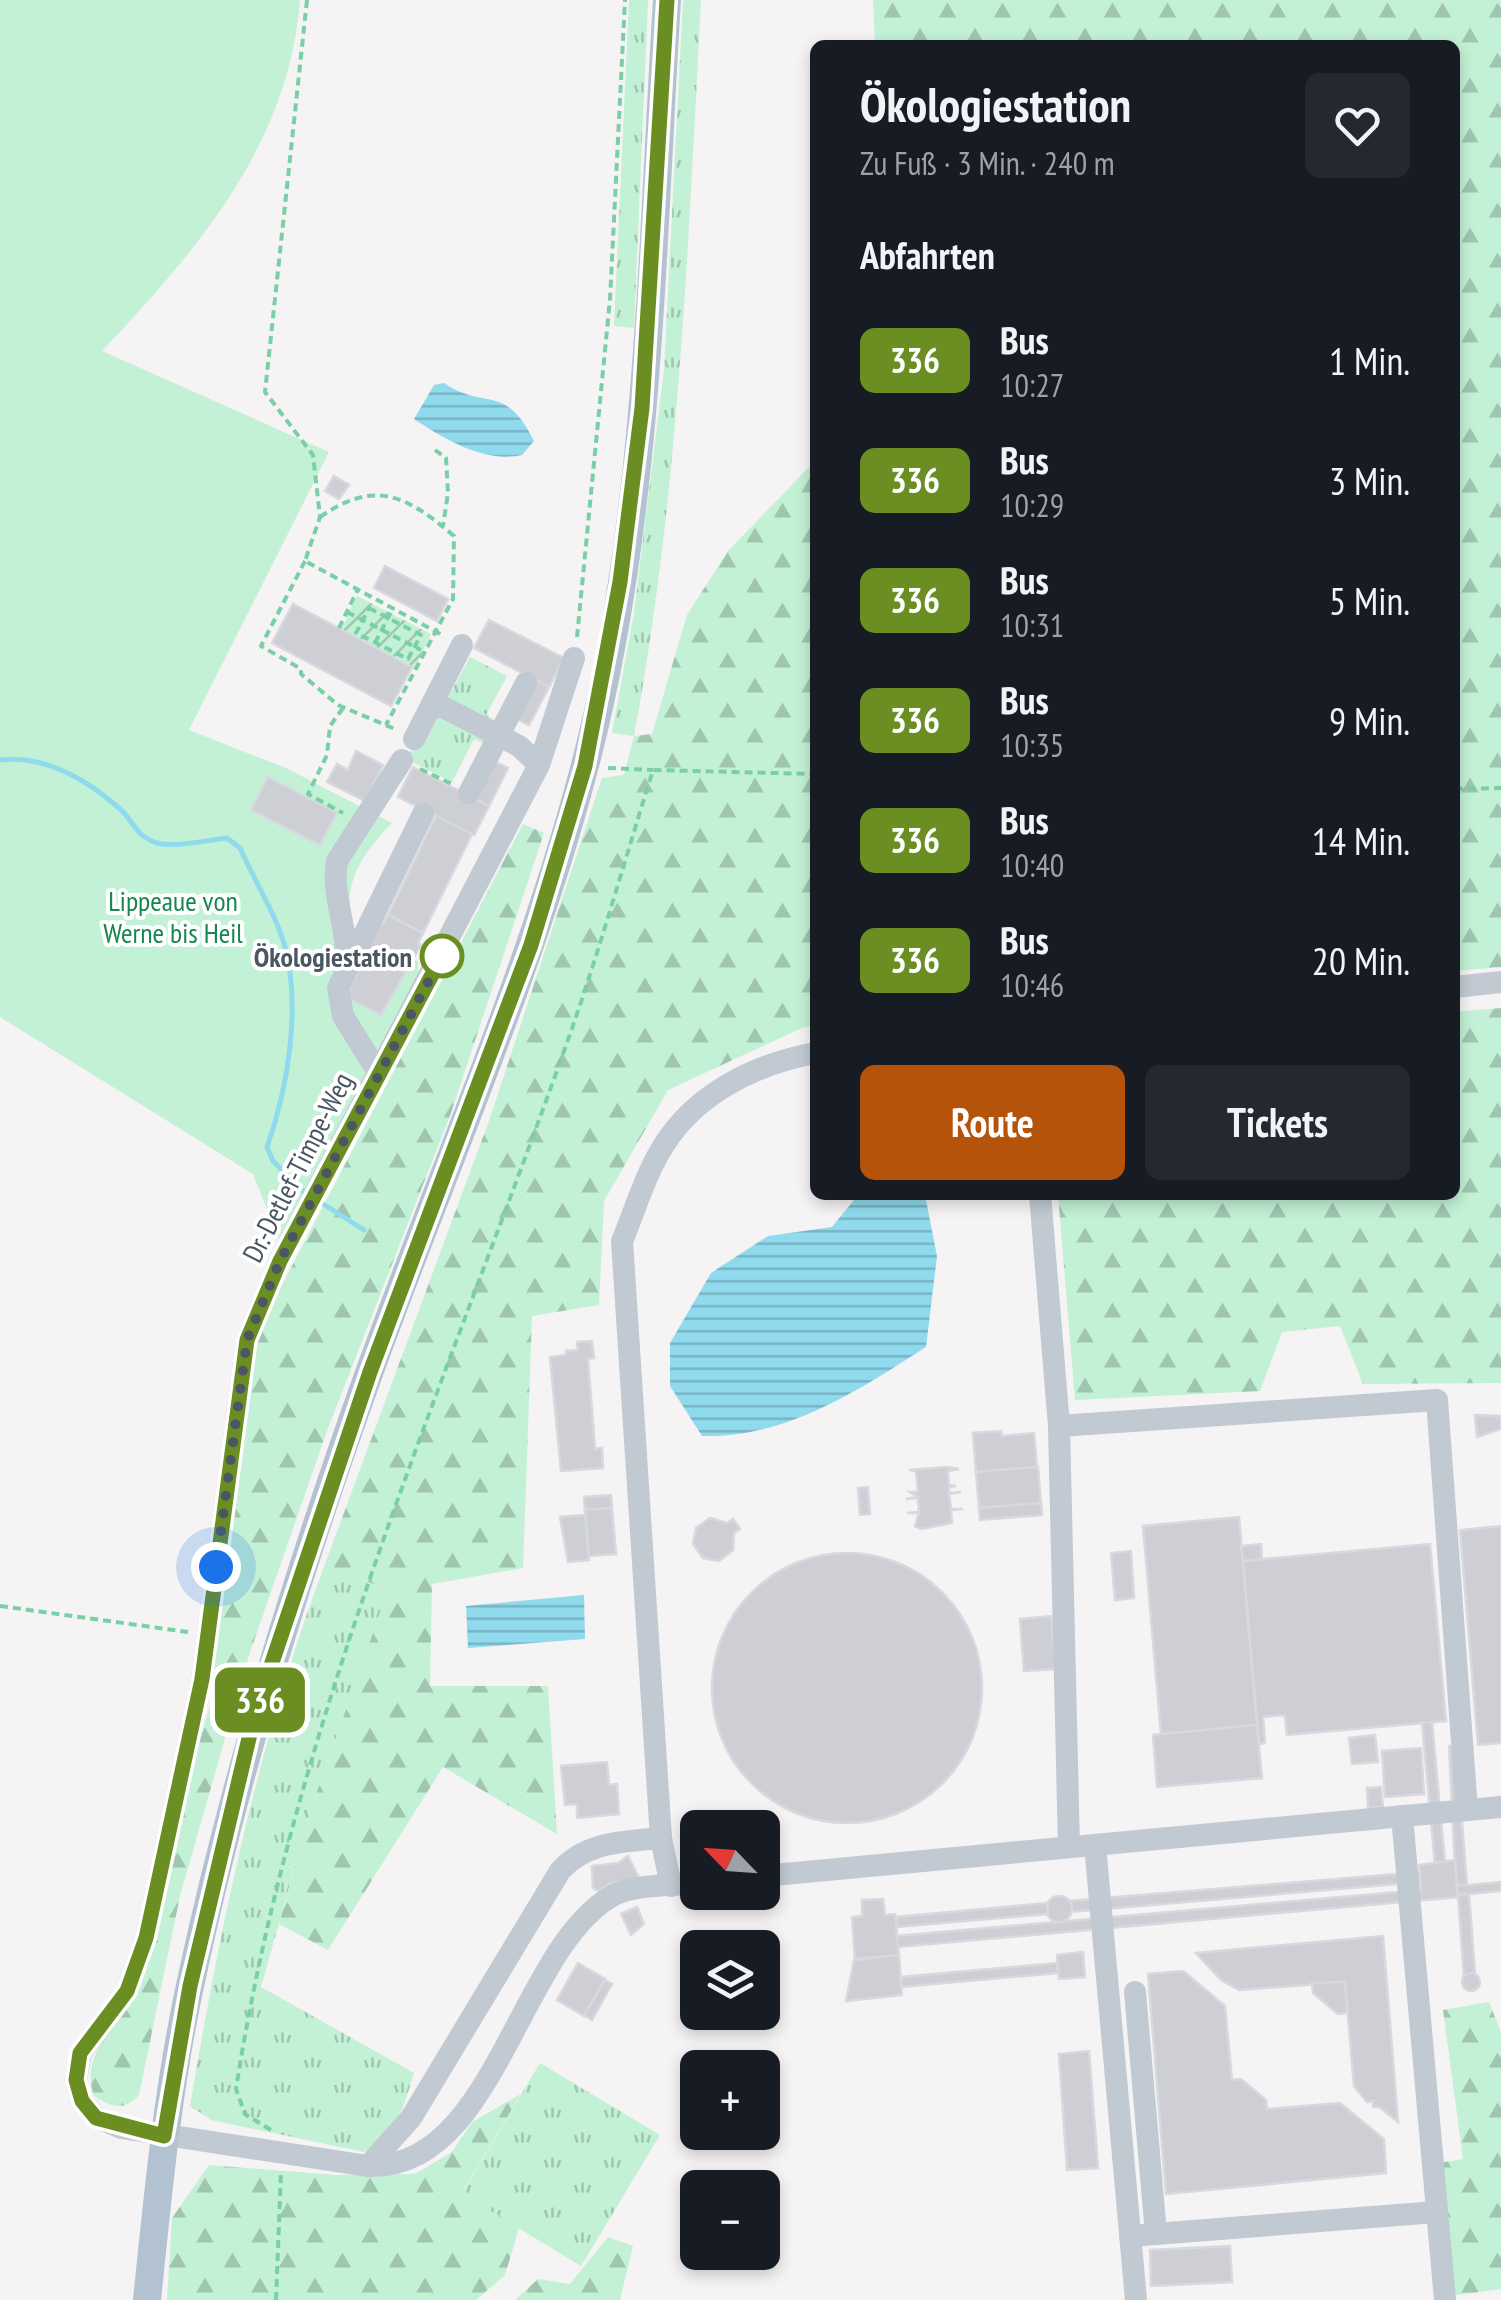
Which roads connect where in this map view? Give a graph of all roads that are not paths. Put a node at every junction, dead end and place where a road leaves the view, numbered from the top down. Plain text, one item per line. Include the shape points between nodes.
1 (667, 0) edge
2 (462, 645) road end
3 (574, 658) road end
4 (526, 683) dead end
5 (433, 702) junction
6 (498, 736) junction
7 (414, 739) road end
8 (402, 760) road end
9 (539, 766) junction
10 (469, 793) road end
11 (423, 814) dead end
12 (346, 972) junction
13 (1501, 982) edge
14 (1460, 986) edge
15 (810, 1054) edge
16 (379, 1074) junction
17 (1040, 1200) edge
18 (1059, 1426) junction
19 (1501, 1807) edge
20 (1467, 1810) junction
21 (1402, 1816) junction
22 (661, 1838) junction
23 (1095, 1845) junction
24 (1069, 1848) junction
25 (780, 1874) edge
26 (680, 1885) edge
27 (671, 1886) junction
28 (1135, 1992) dead end
29 (164, 2136) junction
30 (368, 2166) junction
31 (1436, 2212) junction
32 (1156, 2234) junction
33 (1130, 2236) junction
34 (148, 2300) edge
35 (1136, 2300) edge
36 (1444, 2300) edge

1 - 29 main road via 642,408 620,582 585,766 531,945 370,1372 255,1713 190,1986
2 - 5 lane
3 - 9 lane, Dr.-Detlef-Timpe-Weg
4 - 6 lane
5 - 6 lane
5 - 7 lane
6 - 9 lane
6 - 10 lane
8 - 12 lane via 337,861 334,880 348,932
9 - 16 lane, Dr.-Detlef-Timpe-Weg
11 - 12 lane
12 - 16 lane via 338,988 343,1016
13 - 14 lane
15 - 22 lane via 722,1087 690,1112 658,1155 622,1241
16 - 29 lane, Dr.-Detlef-Timpe-Weg via 280,1261 247,1340 202,1679 138,1966 80,2053 76,2080 96,2118
17 - 18 lane
18 - 20 lane via 1436,1400
18 - 24 lane
19 - 20 lane
20 - 21 lane
21 - 23 lane
21 - 31 lane
22 - 27 lane
22 - 30 lane via 576,1853 411,2118
23 - 24 lane
23 - 33 lane
24 - 25 lane
26 - 27 lane, Dr.-Detlef-Timpe-Weg
27 - 30 lane, Dr.-Detlef-Timpe-Weg via 616,1894 584,1921 473,2105 411,2161
28 - 32 lane
29 - 30 lane, Dr.-Detlef-Timpe-Weg
29 - 34 main road
31 - 32 lane
31 - 36 lane
32 - 33 lane
33 - 35 lane

